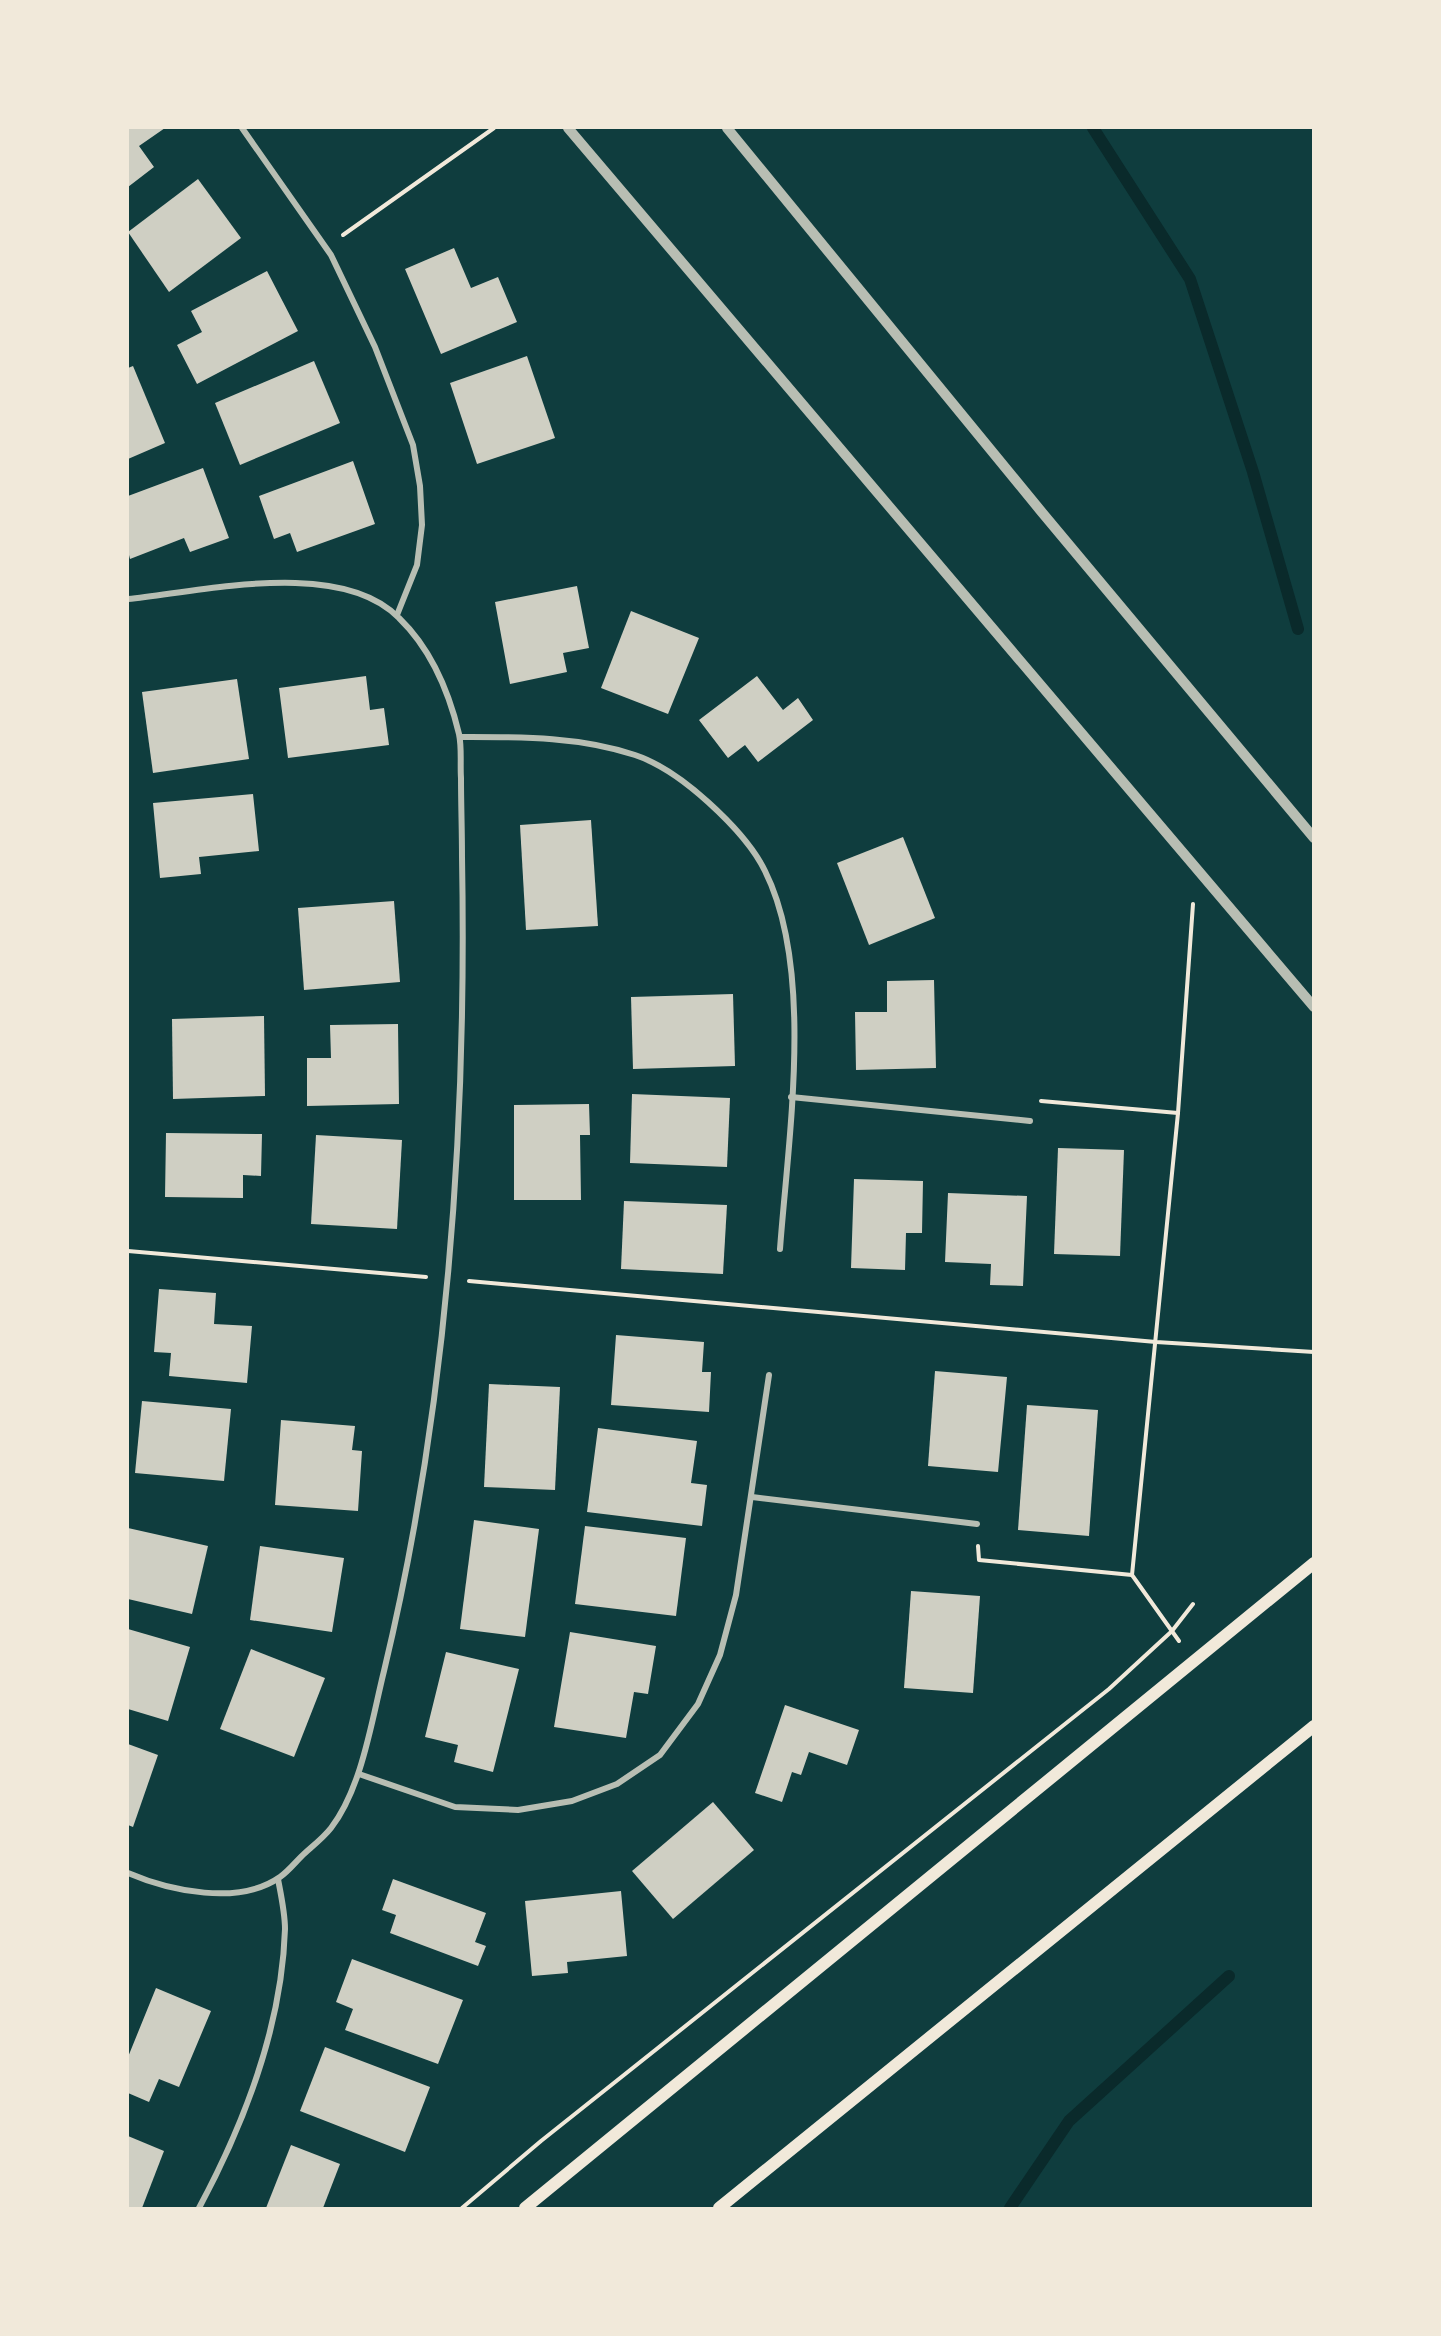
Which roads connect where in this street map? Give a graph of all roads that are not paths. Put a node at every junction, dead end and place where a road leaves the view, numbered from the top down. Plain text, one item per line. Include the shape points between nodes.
1 (242, 128) edge
2 (568, 128) edge
3 (727, 128) edge
4 (128, 599) edge
5 (397, 615) junction
6 (460, 737) junction
7 (1314, 837) edge
8 (1314, 1007) edge
9 (791, 1097) junction
10 (1030, 1121) road end
11 (780, 1249) dead end
12 (769, 1375) dead end
13 (752, 1497) junction
14 (977, 1524) road end
15 (1314, 1563) edge
16 (1314, 1726) edge
17 (359, 1774) junction
18 (128, 1873) edge
19 (278, 1879) junction
20 (199, 2208) edge
21 (525, 2208) edge
22 (719, 2208) edge

1 - 5 street via 326,247 375,347 413,445 422,525 417,566
2 - 8 street
3 - 7 street
4 - 5 street via 279,582 328,584 367,594
5 - 6 street via 420,642 441,679
6 - 9 street via 584,742 637,756 686,783 728,819 765,870 785,923 794,984
6 - 17 street via 460,1071 447,1279 416,1529
9 - 10 street
9 - 11 street
12 - 13 street
13 - 14 street
13 - 17 street via 736,1596 720,1655 698,1704 660,1755 617,1784 595,1793 518,1810 455,1807
15 - 21 main road
16 - 22 main road
17 - 19 street via 332,1827
18 - 19 street via 199,1894 239,1892
19 - 20 street via 285,1926 273,2021 247,2102

